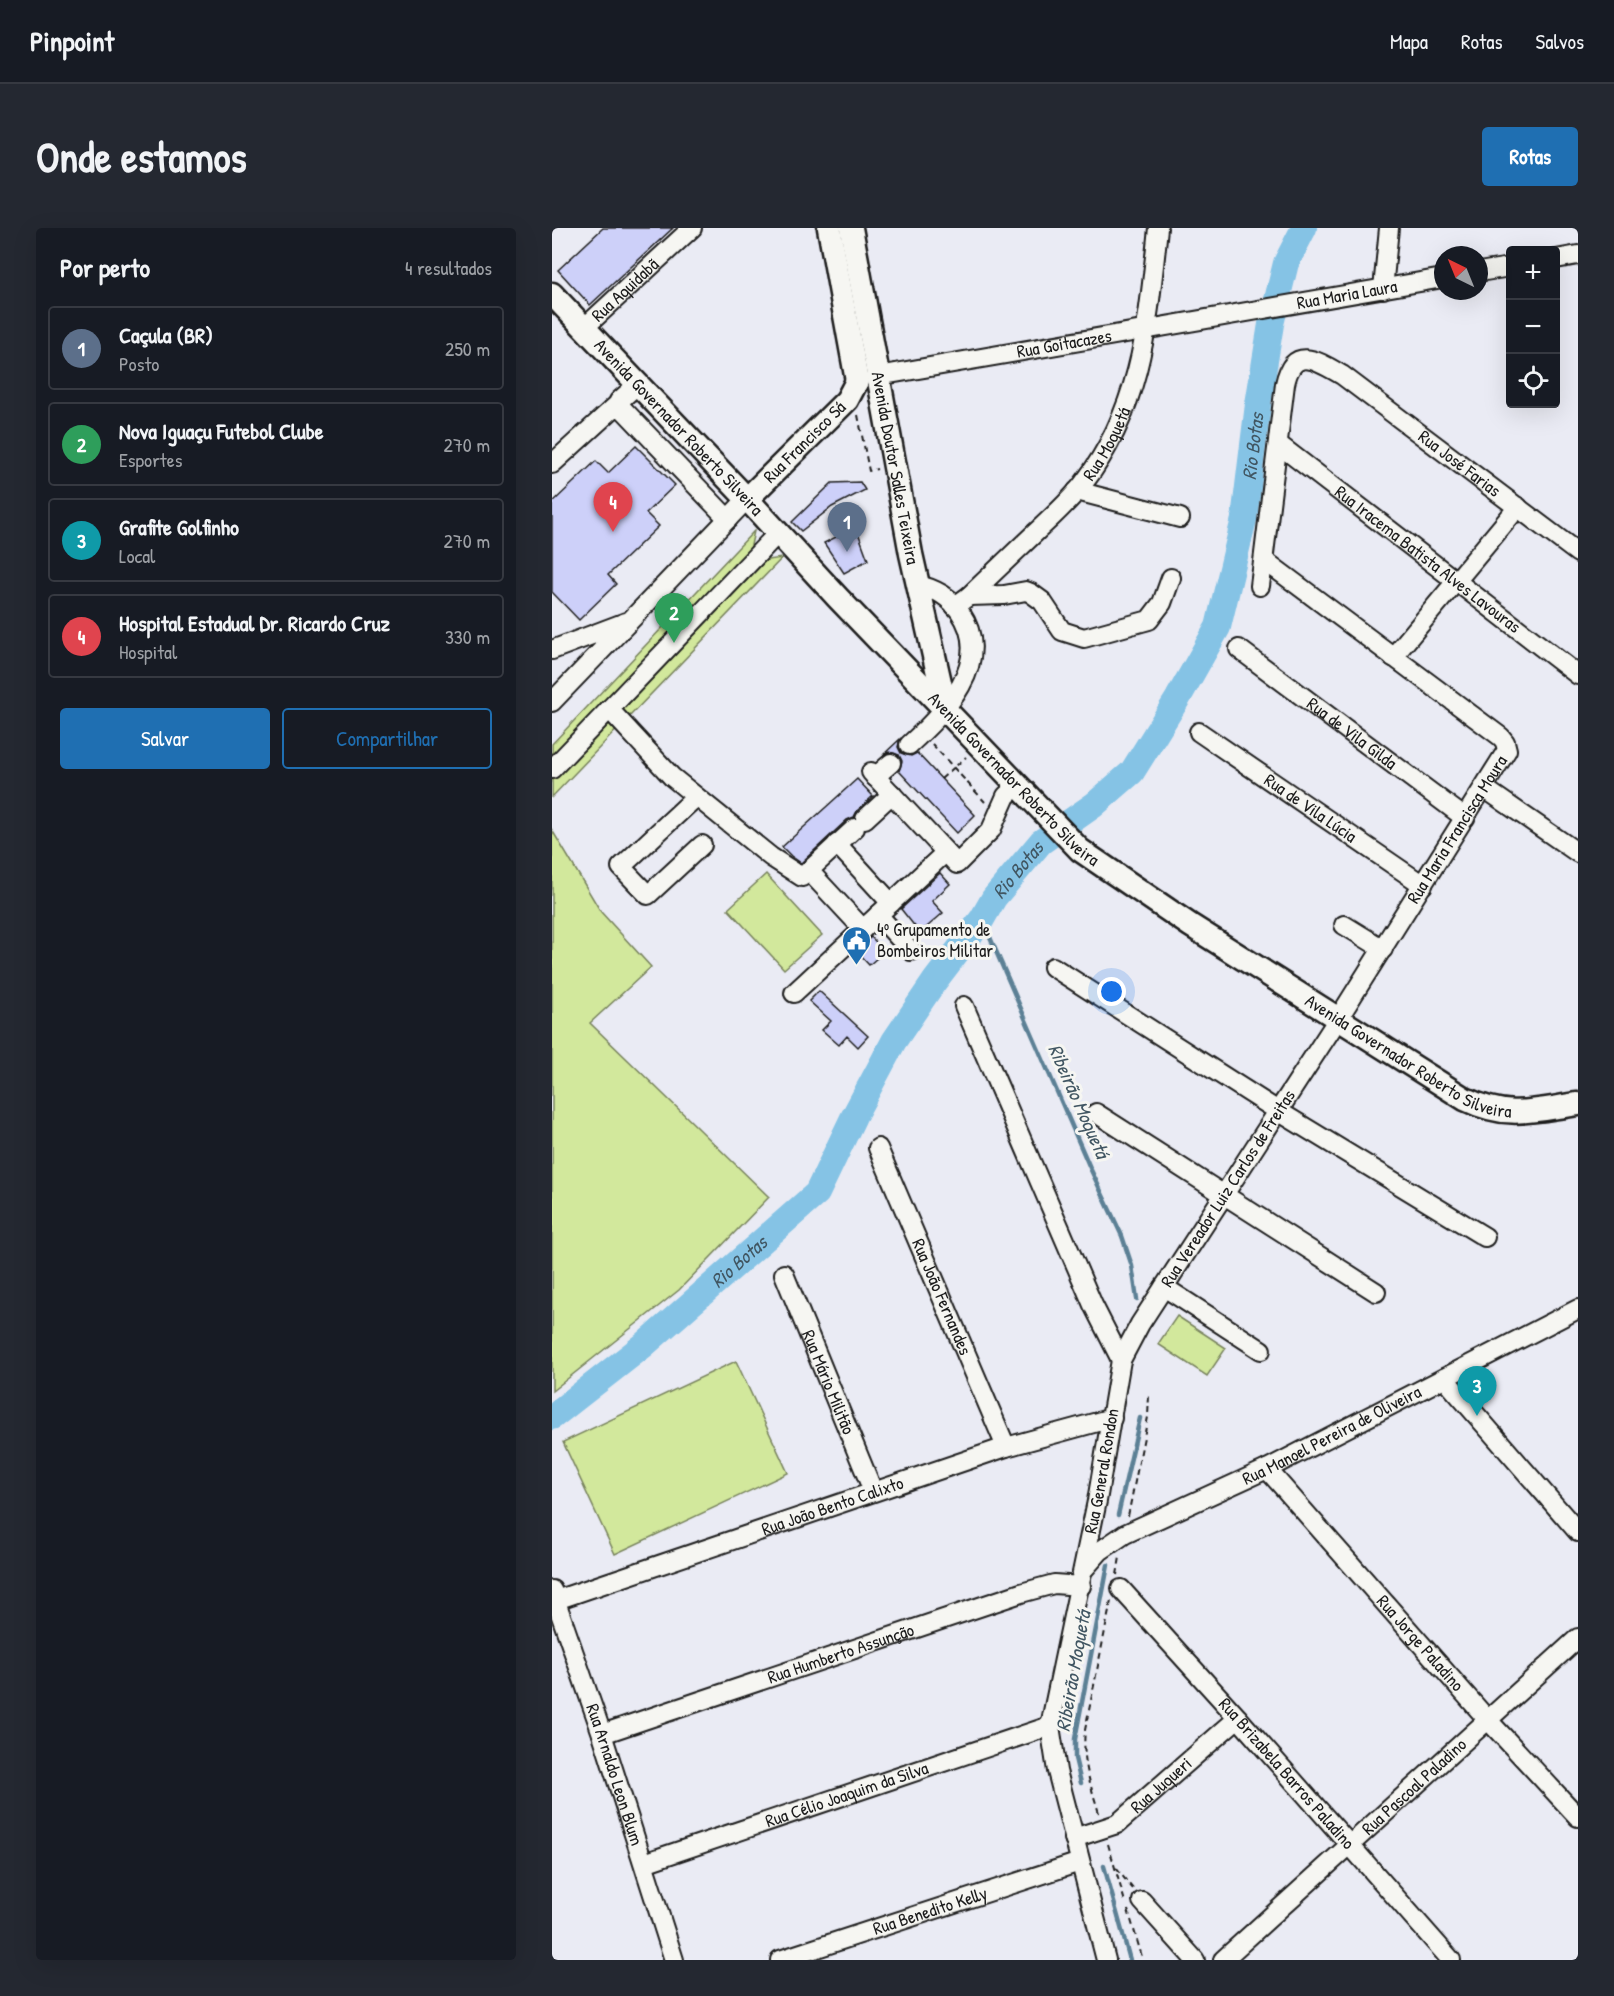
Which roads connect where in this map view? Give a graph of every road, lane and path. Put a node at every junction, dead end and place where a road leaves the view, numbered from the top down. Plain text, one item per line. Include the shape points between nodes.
1 (692, 228) edge
2 (829, 228) edge
3 (851, 228) edge
4 (1158, 228) edge
5 (1389, 228) edge
6 (1578, 255) edge
7 (1560, 258) edge
8 (1506, 268) edge
9 (1488, 271) edge
10 (1434, 280) edge
11 (1383, 289) junction
12 (552, 294) edge
13 (1251, 312) joint
14 (584, 328) junction
15 (1147, 330) junction
16 (867, 379) junction
17 (638, 384) junction
18 (619, 403) junction
19 (857, 409) dead end
20 (1278, 444) junction
21 (552, 464) edge
22 (894, 465) junction
23 (1077, 491) junction
24 (747, 499) junction
25 (1518, 507) junction
26 (1180, 518) dead end
27 (729, 519) junction
28 (778, 533) junction
29 (1578, 553) edge
30 (1264, 560) junction
31 (1171, 579) dead end
32 (1456, 582) junction
33 (918, 585) junction
34 (1260, 586) dead end
35 (962, 601) junction
36 (630, 620) junction
37 (1239, 649) dead end
38 (552, 650) edge
39 (934, 653) junction
40 (1393, 657) junction
41 (901, 663) junction
42 (1578, 675) edge
43 (552, 702) edge
44 (609, 709) junction
45 (945, 709) junction
46 (1199, 732) dead end
47 (916, 739) joint
48 (979, 745) junction
49 (891, 763) dead end
50 (954, 768) junction
51 (552, 769) edge
52 (941, 779) dead end
53 (1017, 786) junction
54 (1484, 788) junction
55 (892, 794) junction
56 (696, 797) junction
57 (998, 815) junction
58 (1465, 818) junction
59 (837, 844) junction
60 (702, 845) dead end
61 (1576, 848) edge
62 (946, 852) junction
63 (808, 871) junction
64 (1423, 885) junction
65 (885, 909) junction
66 (1344, 925) dead end
67 (863, 929) junction
68 (1383, 949) junction
69 (911, 951) dead end
70 (1053, 967) dead end
71 (794, 993) dead end
72 (964, 1006) dead end
73 (1338, 1019) junction
74 (1578, 1104) edge
75 (1278, 1111) junction
76 (1096, 1113) dead end
77 (878, 1148) dead end
78 (1223, 1196) junction
79 (1485, 1237) dead end
80 (784, 1274) dead end
81 (1164, 1287) junction
82 (1376, 1292) dead end
83 (1578, 1309) edge
84 (1261, 1350) dead end
85 (1121, 1360) junction
86 (1444, 1378) junction
87 (1149, 1395) dead end
88 (1112, 1418) junction
89 (1006, 1447) junction
90 (1267, 1468) junction
91 (873, 1491) junction
92 (1097, 1501) junction
93 (1578, 1532) edge
94 (1125, 1534) junction
95 (1082, 1578) junction
96 (1117, 1588) junction
97 (554, 1595) edge
98 (1578, 1638) edge
99 (1238, 1718) junction
100 (1487, 1719) junction
101 (1050, 1726) junction
102 (602, 1734) junction
103 (1578, 1817) edge
104 (1110, 1826) junction
105 (1074, 1838) junction
106 (1349, 1846) junction
107 (1080, 1862) junction
108 (644, 1863) junction
109 (1114, 1866) junction
110 (1143, 1901) joint
111 (674, 1960) edge
112 (780, 1960) edge
113 (1106, 1960) edge
114 (1143, 1960) edge
115 (1195, 1960) edge
116 (1223, 1960) edge
117 (1450, 1960) edge

1 - 14 street, Rua Aquidabã
2 - 16 main road, Avenida Doutor Salles Teixeira
3 - 16 main road, Avenida Doutor Salles Teixeira
4 - 15 street, Rua Moquetá
5 - 11 street
6 - 7 street
8 - 9 street
10 - 11 street, Rua Maria Laura
11 - 13 street, Rua Maria Laura
12 - 14 main road, Avenida Governador Roberto Silveira
13 - 15 street, Rua Goitacazes
14 - 17 main road, Avenida Governador Roberto Silveira
15 - 16 street, Rua Goitacazes
15 - 23 street, Rua Moquetá via 1126,405 1100,459
16 - 22 main road, Avenida Doutor Salles Teixeira
16 - 24 main road, Rua Francisco Sá
17 - 18 street
17 - 24 main road, Avenida Governador Roberto Silveira
18 - 21 street
18 - 27 street
19 - 22 path via 869,471
20 - 25 street, Rua José Farias via 1285,384 1291,367 1310,358 1342,375
20 - 30 street
20 - 32 street, Rua Iracema Batista Alves Lavouras
22 - 33 main road, Avenida Doutor Salles Teixeira
23 - 26 street
23 - 35 street, Rua Moquetá
24 - 27 street
24 - 28 main road, Avenida Governador Roberto Silveira
25 - 29 street, Rua José Farias
25 - 32 street
27 - 36 street
28 - 41 main road, Avenida Governador Roberto Silveira
28 - 44 street
30 - 34 street
30 - 40 street, Rua Maria Francisca Moura
31 - 35 street via 1162,603 1149,620 1084,638 1062,631 1042,601 1026,591
32 - 40 street
32 - 42 street, Rua Iracema Batista Alves Lavouras
33 - 35 street
33 - 39 main road, Avenida Doutor Salles Teixeira
35 - 45 street via 971,656 960,687
36 - 38 street
36 - 43 street
37 - 58 street, Rua de Vila Gilda
39 - 41 main road via 920,664
39 - 45 main road, Avenida Doutor Salles Teixeira
40 - 54 street, Rua Maria Francisca Moura via 1505,742 1506,752
41 - 45 main road, Avenida Governador Roberto Silveira
44 - 51 street
44 - 56 street via 672,777
45 - 47 street
45 - 48 main road, Avenida Governador Roberto Silveira
46 - 64 street, Rua de Vila Lúcia
47 - 50 path
48 - 50 path
48 - 53 main road, Avenida Governador Roberto Silveira
49 - 55 street via 873,774
50 - 52 path
50 - 57 path
53 - 57 street via 1006,796
53 - 73 main road, Avenida Governador Roberto Silveira via 1080,850
54 - 58 street, Rua Maria Francisca Moura
54 - 61 street
55 - 59 street
55 - 62 street
56 - 60 street via 621,867 648,895
56 - 63 street via 778,862 802,877
57 - 62 street via 990,830 957,864
58 - 64 street, Rua Maria Francisca Moura
59 - 63 street
59 - 65 street
62 - 65 street
63 - 67 street
64 - 68 street, Rua Maria Francisca Moura
65 - 67 street
65 - 69 street
66 - 68 street
67 - 71 street
68 - 73 street, Rua Maria Francisca Moura
70 - 75 street
72 - 85 street via 1093,1305
73 - 74 main road, Avenida Governador Roberto Silveira via 1479,1106 1511,1113
73 - 75 street, Rua Vereador Luiz Carlos de Freitas
75 - 78 street, Rua Vereador Luiz Carlos de Freitas
75 - 79 street
76 - 78 street
77 - 89 street, Rua João Fernandes
78 - 81 street, Rua Vereador Luiz Carlos de Freitas
78 - 82 street
80 - 91 street, Rua Mário Militão
81 - 84 street
81 - 85 street, Rua Vereador Luiz Carlos de Freitas
83 - 86 street, Rua Manoel Pereira de Oliveira
85 - 88 street, Rua General Rondon
86 - 90 street, Rua Manoel Pereira de Oliveira
86 - 93 street
87 - 94 path
88 - 89 street, Rua João Bento Calixto
88 - 92 street, Rua General Rondon
89 - 91 street, Rua João Bento Calixto
90 - 94 street, Rua Manoel Pereira de Oliveira
90 - 100 street, Rua Jorge Paladino
91 - 97 street, Rua João Bento Calixto
92 - 94 street via 1105,1523
92 - 95 street, Rua General Rondon
94 - 95 street, Rua Manoel Pereira de Oliveira via 1100,1551
94 - 96 path
95 - 101 street, Rua General Rondon
95 - 102 street, Rua Humberto Assunção via 1021,1593
96 - 99 street, Rua Brizabela Barros Paladino
96 - 104 path via 1083,1749 1085,1767
97 - 102 street, Rua Arnaldo Leon Blum
98 - 100 street, Rua Pascoal Paladino
99 - 104 street, Rua Juqueri
99 - 106 street, Rua Brizabela Barros Paladino
100 - 103 street, Rua Jorge Paladino
100 - 106 street, Rua Pascoal Paladino
101 - 105 street, Rua General Rondon
101 - 108 street, Rua Célio Joaquim da Silva
102 - 108 street, Rua Arnaldo Leon Blum
104 - 105 street, Rua Juqueri
104 - 109 path
105 - 107 street, Rua General Rondon
106 - 116 street, Rua Pascoal Paladino
106 - 117 street, Rua Brizabela Barros Paladino
107 - 112 street, Rua Benedito Kelly
107 - 113 street, Rua General Rondon
108 - 111 street, Rua Arnaldo Leon Blum
109 - 110 path
109 - 114 path
110 - 115 street

